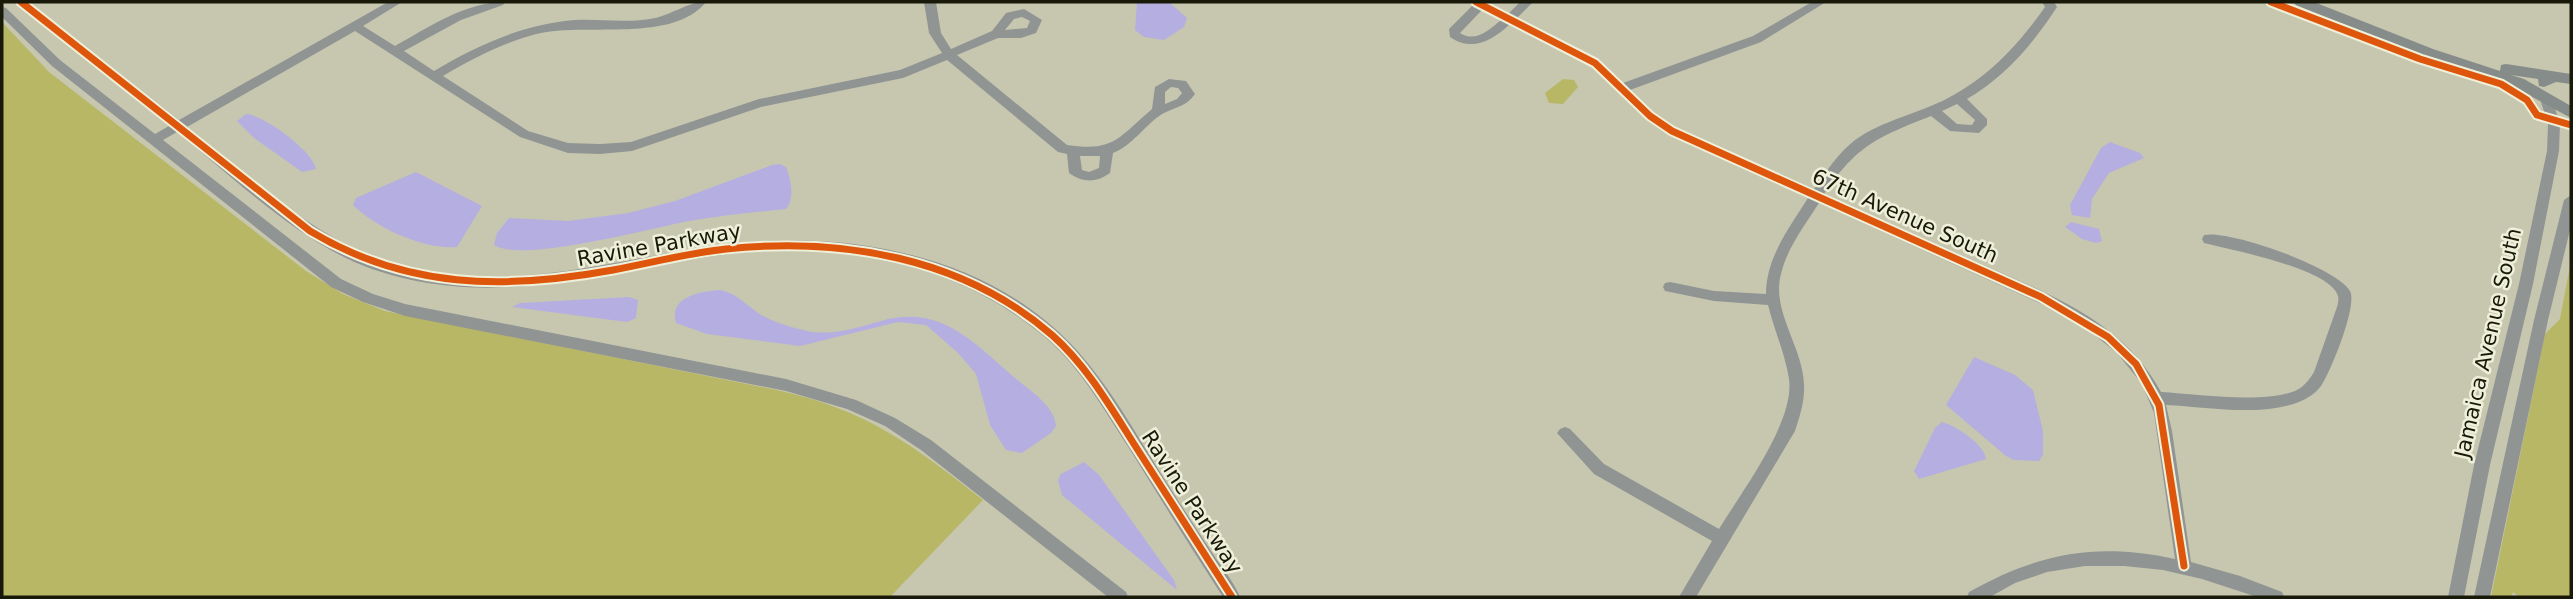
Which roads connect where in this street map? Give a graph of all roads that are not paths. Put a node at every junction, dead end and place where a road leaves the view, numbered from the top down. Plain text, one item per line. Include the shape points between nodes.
1 (21, 2) edge
2 (396, 2) edge
3 (499, 2) edge
4 (701, 2) edge
5 (930, 2) edge
6 (1527, 2) edge
7 (1820, 2) edge
8 (2048, 2) edge
9 (2302, 2) edge
10 (1479, 3) edge
11 (2, 11) edge
12 (1507, 18) junction
13 (354, 25) junction
14 (996, 34) dead end
15 (395, 51) junction
16 (950, 55) junction
17 (2571, 71) edge
18 (434, 76) junction
19 (2560, 78) edge
20 (1623, 88) junction
21 (1959, 99) junction
22 (2547, 99) junction
23 (1158, 111) dead end
24 (1933, 111) junction
25 (2571, 113) edge
26 (177, 127) junction
27 (153, 140) junction
28 (1107, 151) junction
29 (1073, 152) junction
30 (1818, 197) junction
31 (2571, 200) edge
32 (2209, 239) dead end
33 (1670, 286) dead end
34 (1772, 300) junction
35 (2156, 398) junction
36 (1564, 433) dead end
37 (1723, 539) junction
38 (2184, 566) junction
39 (1120, 597) edge
40 (1232, 597) edge
41 (1687, 597) edge
42 (1975, 597) edge
43 (2276, 597) edge
44 (2456, 597) edge
45 (2482, 597) edge

1 - 26 street, Ravine Parkway
2 - 13 street
3 - 15 street via 457,17
4 - 18 street via 660,24 581,23 517,35 477,50
5 - 16 street via 935,33
6 - 12 street
7 - 20 street via 1757,39
8 - 21 street via 2051,7 2010,63
9 - 19 main road via 2471,60
9 - 22 main road via 2428,53 2505,77
10 - 12 street, 67th Avenue South
10 - 12 street via 1455,29 1459,39 1480,42
11 - 27 street via 57,63
12 - 20 street, 67th Avenue South via 1589,59
13 - 15 street
13 - 26 street
14 - 16 street
15 - 18 street
16 - 18 street via 889,78 759,103 645,142 600,149 541,142
16 - 29 street via 1055,144
17 - 19 street
19 - 22 main road via 2543,85
20 - 30 street, 67th Avenue South via 1672,131
21 - 24 street
21 - 24 street via 1981,119 1975,130 1954,128
22 - 25 main road
22 - 44 street, Jamaica Avenue South via 2554,124 2553,151
23 - 28 street via 1124,143
24 - 30 street via 1884,129 1855,147
26 - 27 street
26 - 40 street, Ravine Parkway via 330,244 368,262 418,275 532,282 726,249 795,245 889,255 972,282 1026,314 1076,360
27 - 39 street via 307,263 368,298 451,319 786,385 871,413 926,445
28 - 29 street
28 - 29 street via 1105,170 1091,177 1074,170
30 - 34 street via 1777,261
30 - 35 street, 67th Avenue South via 2078,316 2127,356
31 - 45 street
32 - 35 street via 2253,248 2332,281 2346,300 2319,378 2310,390 2274,401
33 - 34 street via 1714,296
34 - 37 street via 1797,369 1797,407
35 - 38 street, 67th Avenue South
36 - 37 street via 1599,469
37 - 41 street
38 - 42 street via 2106,558 2058,563 2011,577
38 - 43 street

